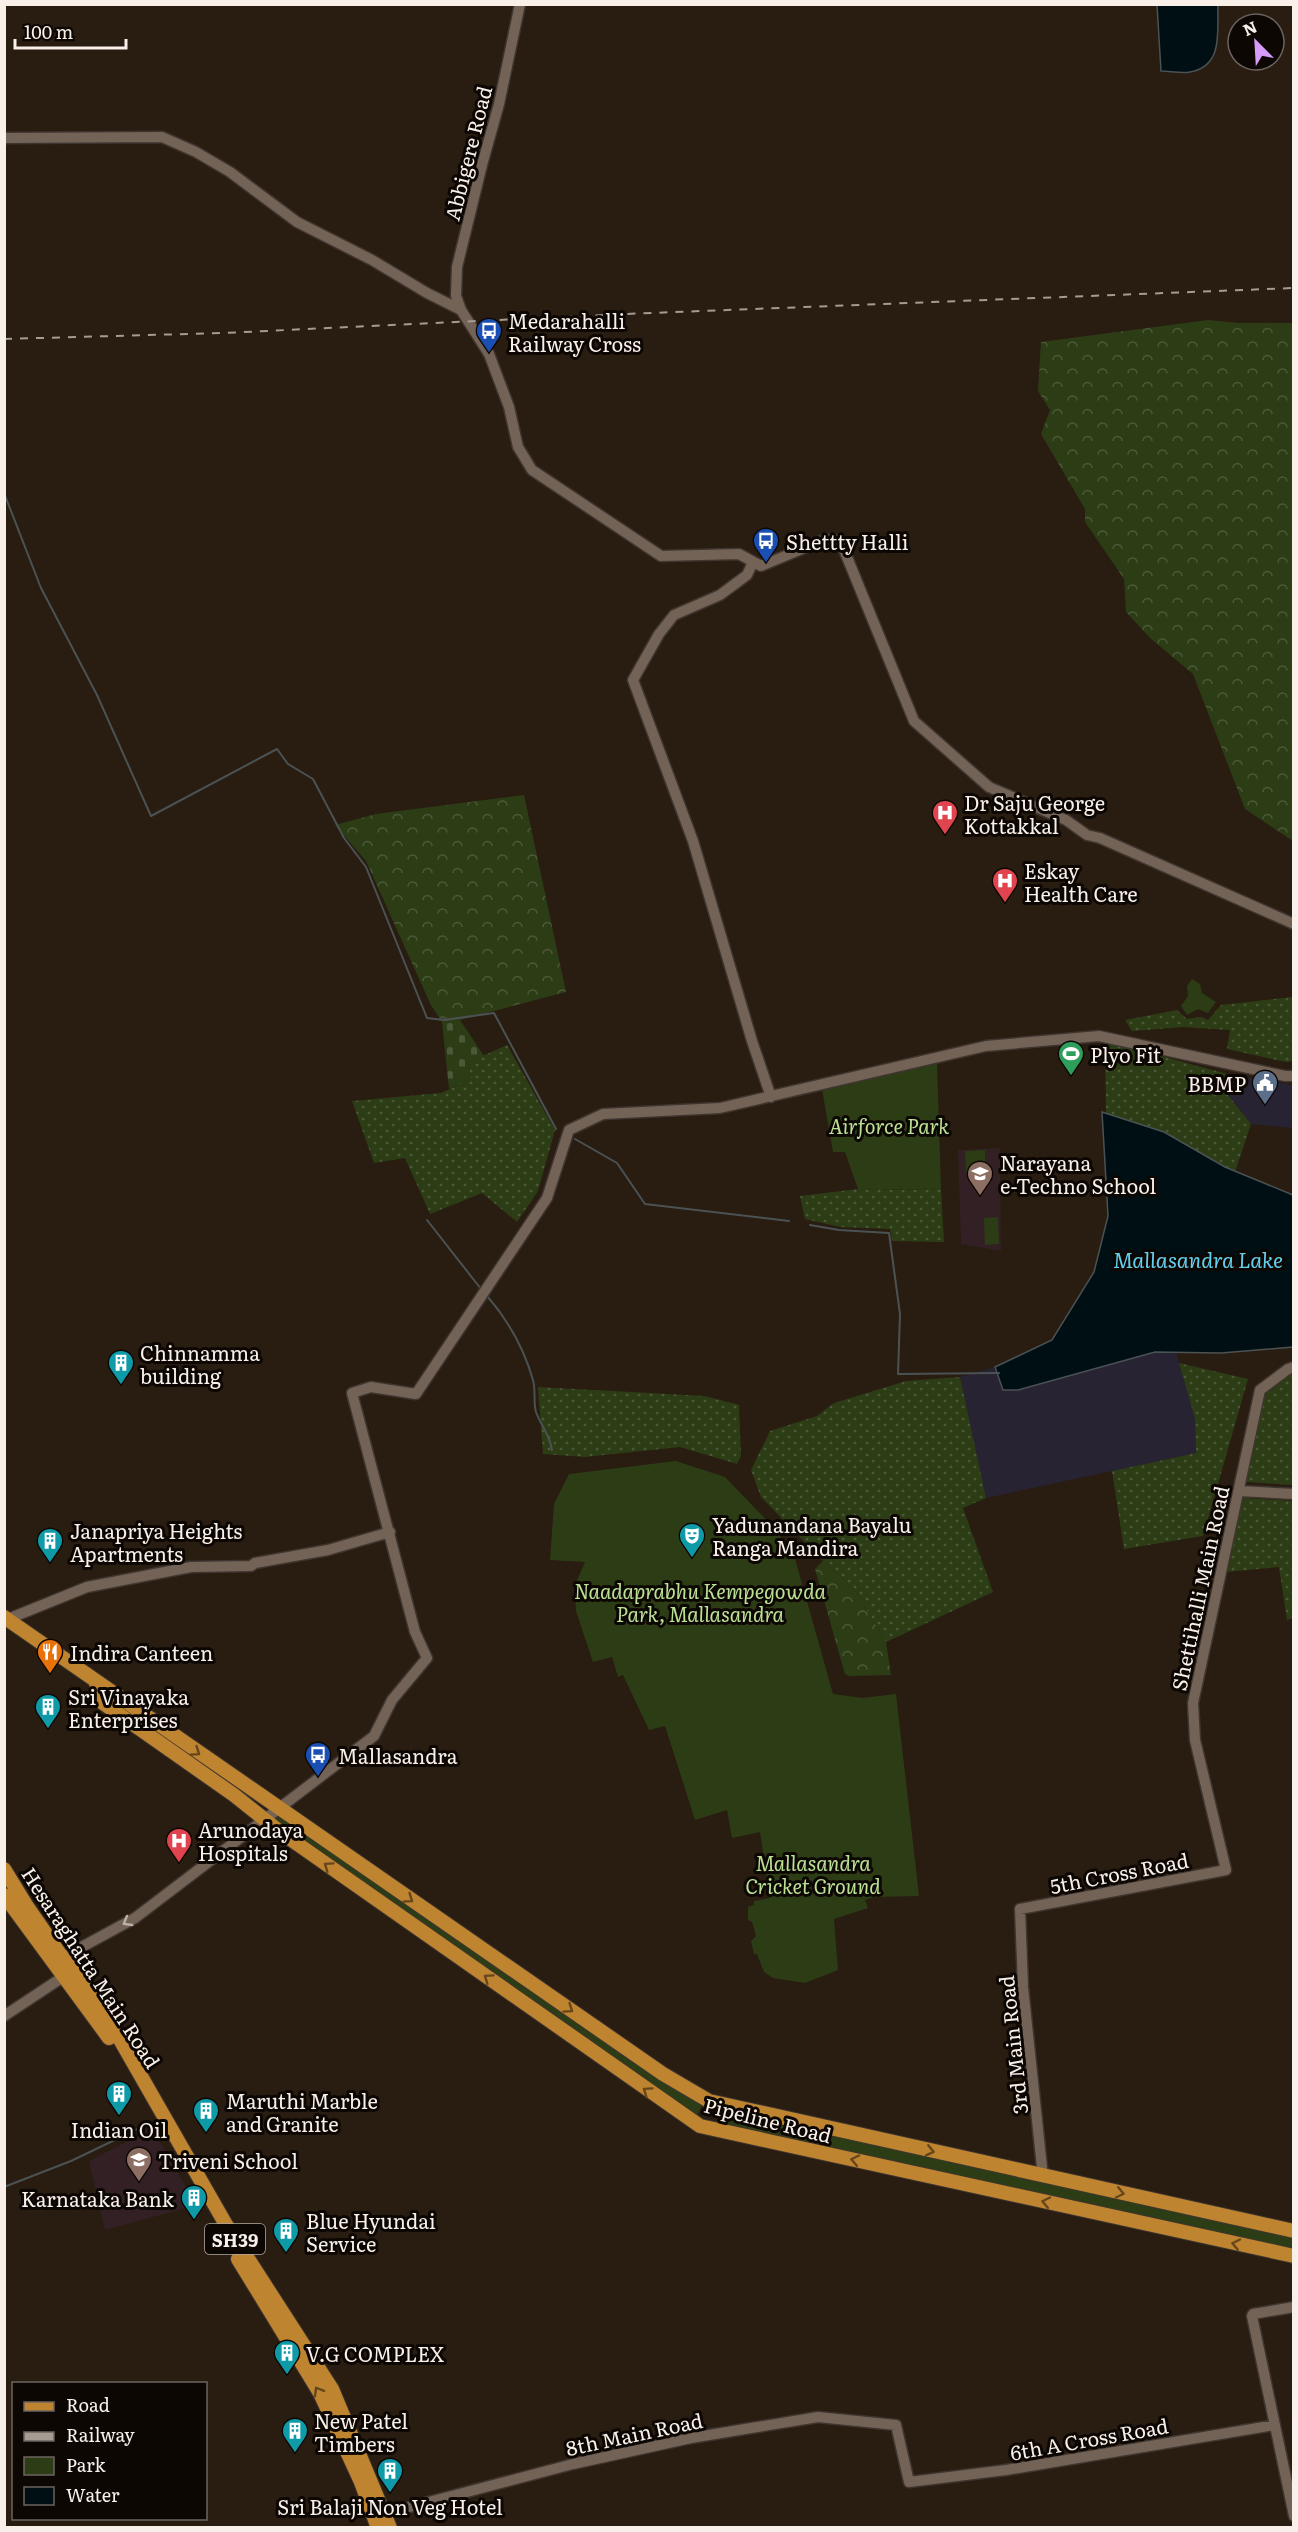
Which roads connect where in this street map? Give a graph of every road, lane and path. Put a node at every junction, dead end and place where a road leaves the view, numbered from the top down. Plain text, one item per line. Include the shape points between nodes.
1 (520, 4) edge
2 (4, 138) edge
3 (461, 310) junction
4 (753, 562) junction
5 (1293, 924) edge
6 (1293, 1076) edge
7 (771, 1096) junction
8 (1293, 1367) edge
9 (1239, 1491) junction
10 (1293, 1494) edge
11 (390, 1532) junction
12 (6, 1618) edge
13 (96, 1683) junction
14 (278, 1808) junction
15 (263, 1820) junction
16 (4, 1869) edge
17 (1226, 1870) joint
18 (4, 1895) edge
19 (1020, 1909) joint
20 (58, 1960) junction
21 (69, 1973) junction
22 (4, 2016) edge
23 (1043, 2177) junction
24 (1293, 2231) edge
25 (1293, 2256) edge
26 (1293, 2307) edge
27 (896, 2424) joint
28 (1275, 2425) junction
29 (1293, 2516) edge
30 (380, 2521) edge
31 (390, 2528) edge

1 - 3 street, Abbigere Road via 457,267 456,296
2 - 3 street via 162,137 178,143 252,186 297,222
3 - 4 street via 489,354 509,407 518,447 532,470 661,556 739,554
4 - 5 street via 761,566 826,539 840,540 914,721 989,787 1066,820 1088,835
4 - 7 street via 747,575 720,595 674,615 633,680 693,841
6 - 7 street via 1099,1036 986,1046
7 - 11 street via 720,1108 603,1114 569,1130 547,1198 416,1394 371,1387 351,1393
8 - 9 street, Shettihalli Main Road via 1260,1390
9 - 10 street
9 - 17 street, Shettihalli Main Road via 1193,1703 1195,1740
11 - 12 street via 250,1566 191,1567 87,1587
11 - 14 street via 415,1632 427,1658 392,1700 374,1736
12 - 13 main road, Pipeline Road
13 -> 14 main road, Pipeline Road
13 - 15 main road, Pipeline Road via 103,1703 234,1795
14 - 15 street
14 -> 23 main road, Pipeline Road via 663,2074 709,2101
15 -> 20 street via 126,1924
25 -> 15 main road, Pipeline Road via 700,2126
16 - 20 main road, Hesaraghatta Main Road
17 - 19 street, 5th Cross Road
18 - 20 main road
19 - 23 street, 3rd Main Road via 1023,1986
20 - 21 main road, Hesaraghatta Main Road
21 - 22 street
21 - 30 main road, Hesaraghatta Main Road via 215,2224 320,2393
23 -> 24 main road, Pipeline Road
26 - 28 street via 1252,2316
27 - 28 street, 6th A Cross Road via 909,2482 1006,2470
27 - 30 street, 8th Main Road via 818,2417 691,2438 573,2464
28 - 29 street
30 - 31 main road, Hesaraghatta Main Road

